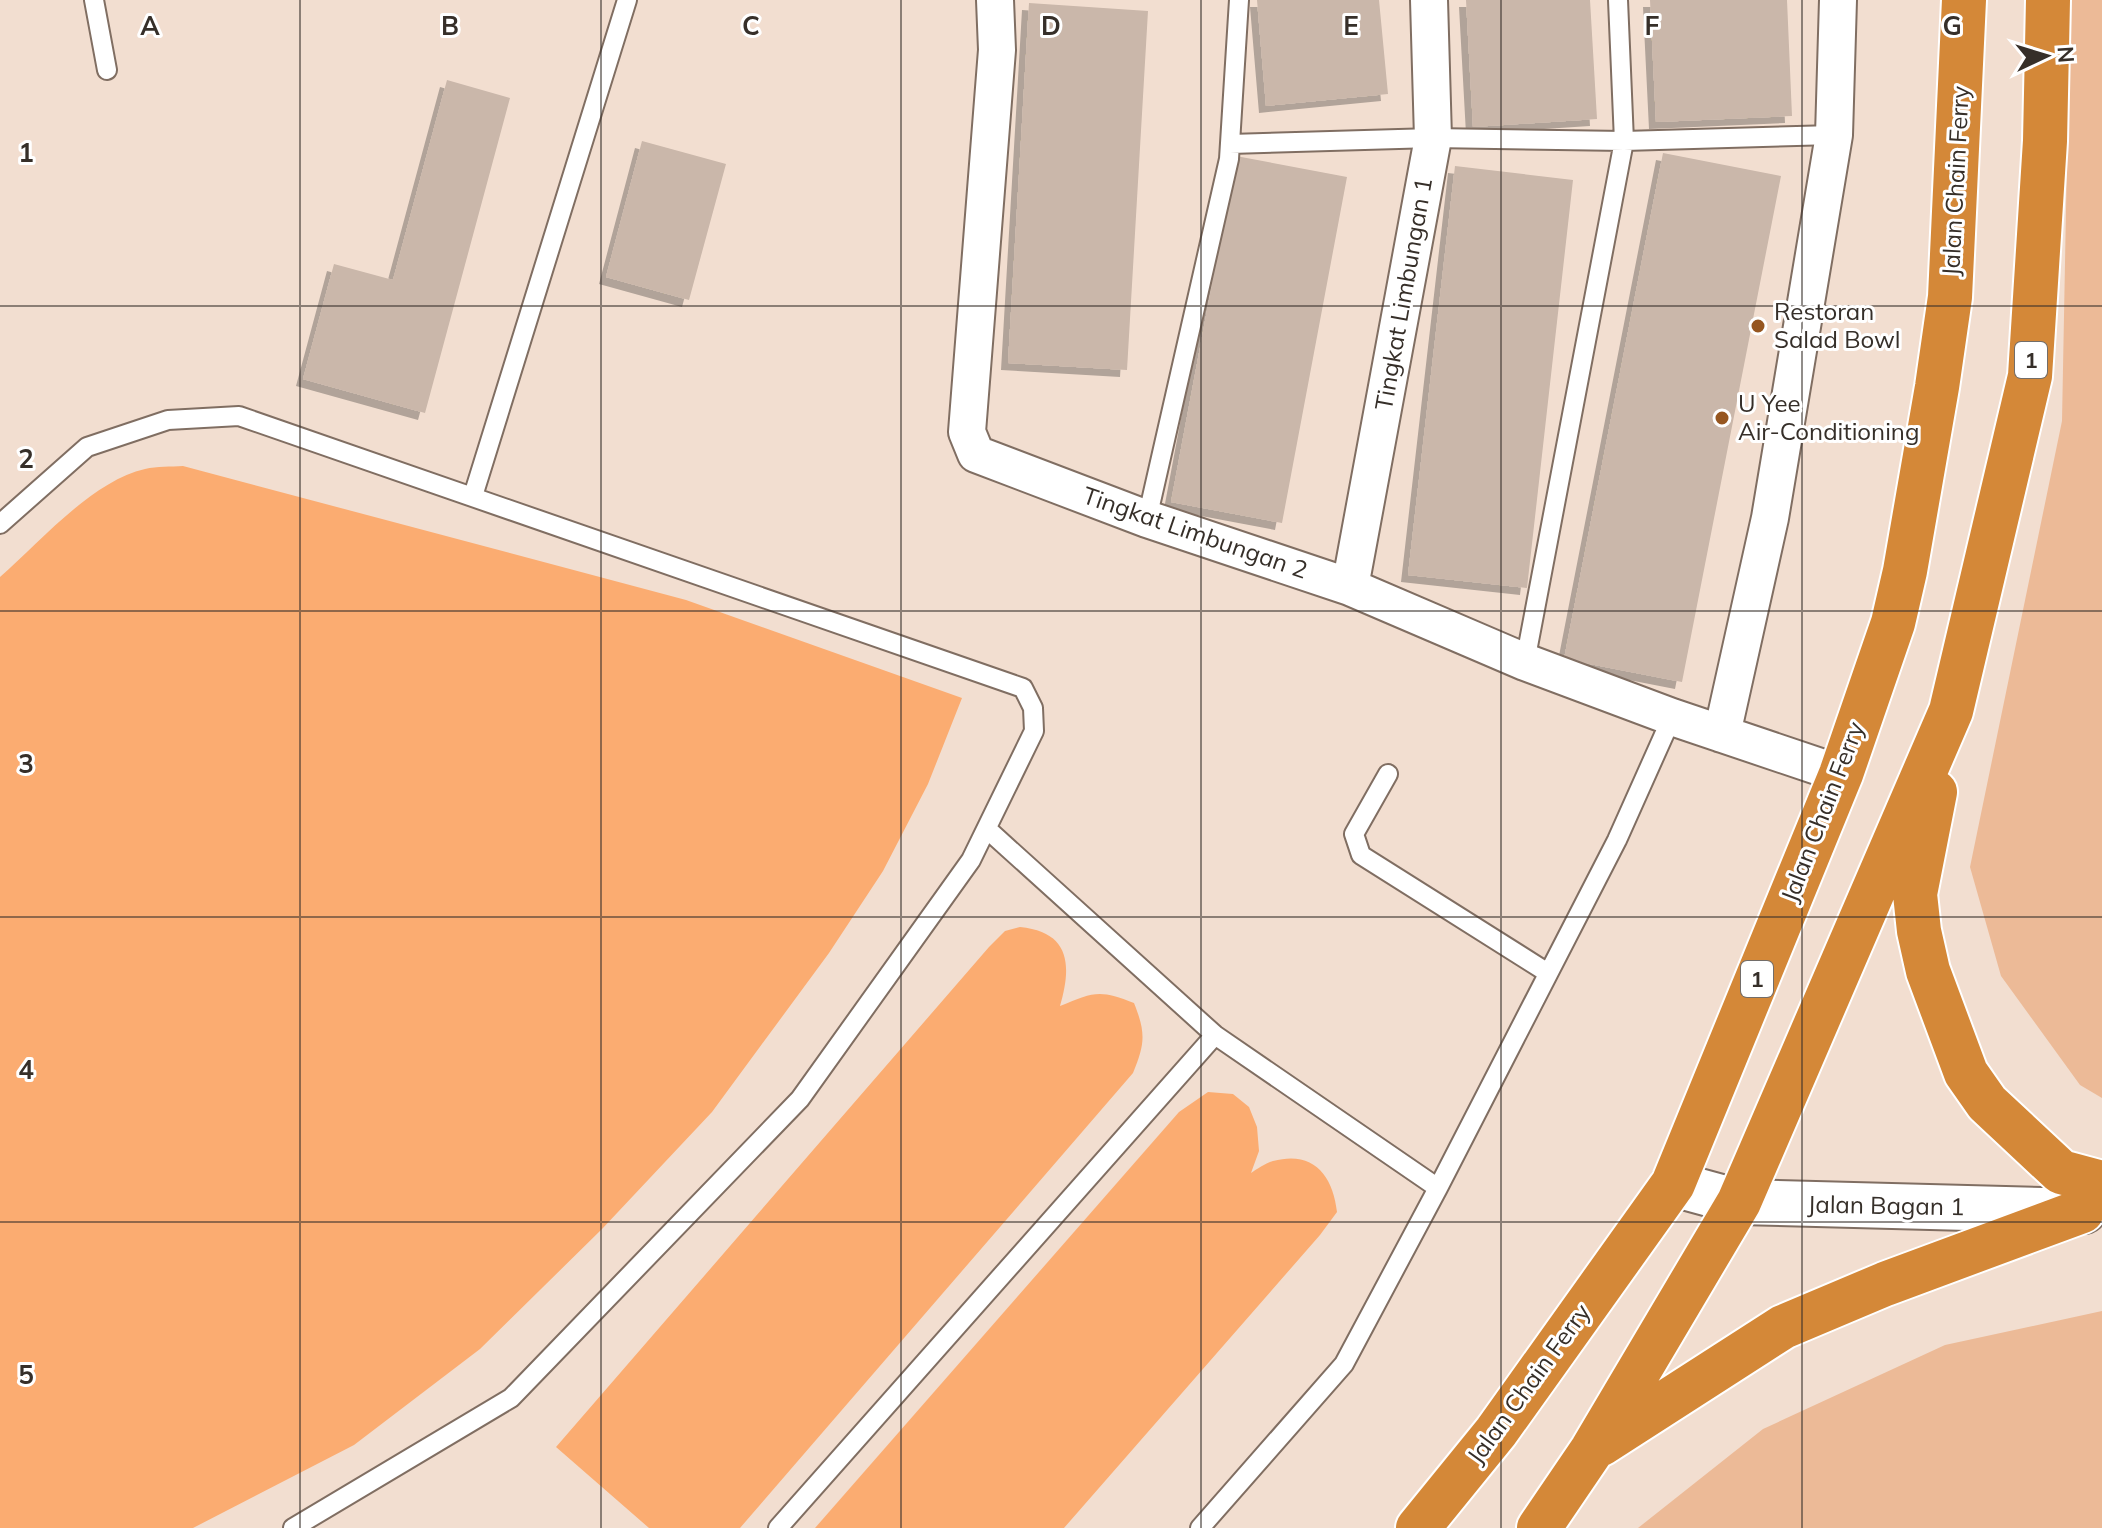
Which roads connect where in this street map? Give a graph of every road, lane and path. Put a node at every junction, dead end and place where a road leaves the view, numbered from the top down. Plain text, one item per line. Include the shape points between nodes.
1 (94, 0) edge
2 (627, 0) edge
3 (995, 0) edge
4 (1239, 0) edge
5 (1429, 0) edge
6 (1618, 0) edge
7 (1838, 0) edge
8 (1964, 0) edge
9 (2048, 0) edge
10 (107, 70) dead end
11 (1834, 135) junction
12 (1433, 138) junction
13 (1624, 141) junction
14 (1230, 144) junction
15 (473, 496) junction
16 (1147, 519) junction
17 (0, 524) edge
18 (1350, 587) junction
19 (1525, 662) junction
20 (1951, 711) junction
21 (1672, 717) junction
22 (1722, 734) junction
23 (1388, 774) dead end
24 (1841, 774) junction
25 (971, 860) junction
26 (1548, 973) junction
27 (1215, 1035) junction
28 (1673, 1184) junction
29 (1438, 1188) junction
30 (2095, 1201) edge
31 (1739, 1202) junction
32 (1592, 1450) junction
33 (293, 1528) edge
34 (778, 1528) edge
35 (1200, 1528) edge
36 (1418, 1528) edge
37 (1539, 1528) edge

1 - 10 lane
2 - 15 lane
3 - 16 street, Tingkat Limbungan 2 via 997,50 967,432 976,454
4 - 14 lane
5 - 12 street, Tingkat Limbungan 1
6 - 13 lane
7 - 11 street
8 - 24 highway, Jalan Chain Ferry / 1 via 1950,297 1937,387 1893,623
9 - 20 highway, 1 via 2030,376
11 - 13 lane
11 - 22 street via 1770,518
12 - 13 lane
12 - 14 lane
12 - 18 street, Tingkat Limbungan 1
13 - 19 lane
14 - 16 lane
15 - 17 lane via 239,416 168,420 87,447
15 - 25 lane via 1023,688 1033,708 1034,731
16 - 18 street, Tingkat Limbungan 2
18 - 19 street, Tingkat Limbungan 2
19 - 21 street, Tingkat Limbungan 2
20 - 30 highway via 1915,894 1928,971 1966,1073 1987,1103
20 - 31 highway, 1
21 - 22 street, Tingkat Limbungan 2
21 - 26 lane via 1617,840
22 - 24 street, Tingkat Limbungan 2
23 - 26 lane via 1354,834 1361,855
24 - 28 highway, Jalan Chain Ferry / 1
25 - 27 lane via 987,829
25 - 33 lane via 800,1099 511,1398
26 - 29 lane
27 - 29 lane
27 - 34 lane
28 - 31 street, Jalan Bagan 1
28 - 36 highway, Jalan Chain Ferry / 1 via 1496,1432
29 - 35 lane via 1344,1364
30 - 31 street, Jalan Bagan 1
30 - 32 highway via 1783,1327
31 - 32 highway, 1
32 - 37 highway, 1

